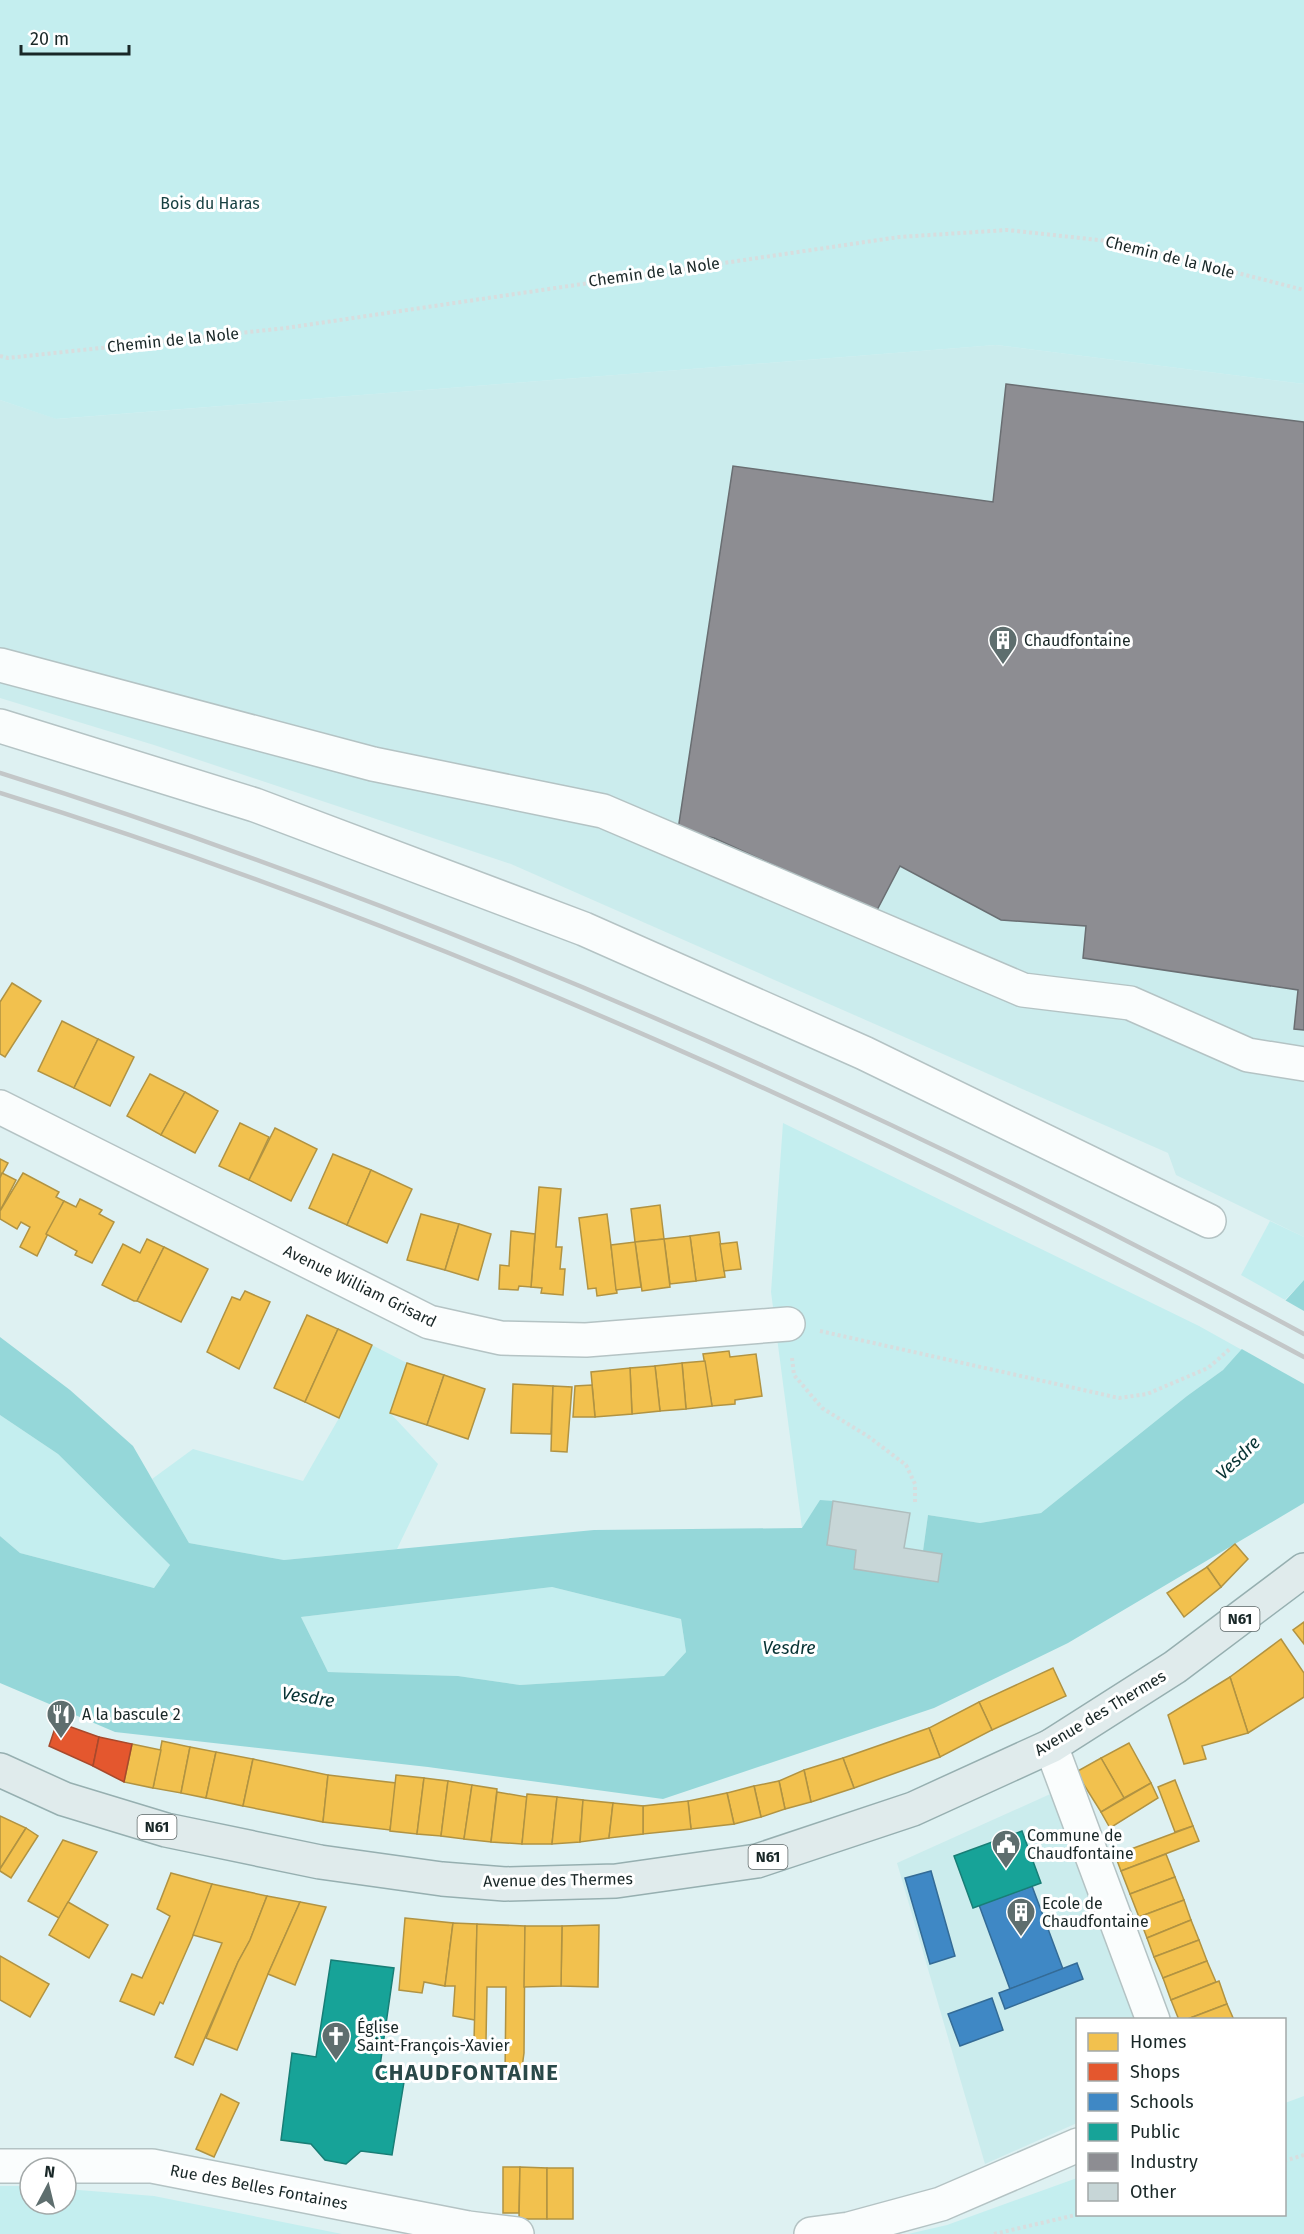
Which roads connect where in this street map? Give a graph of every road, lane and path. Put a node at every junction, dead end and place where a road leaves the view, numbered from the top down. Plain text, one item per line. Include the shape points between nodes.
1 (1304, 290) edge
2 (0, 356) edge
3 (0, 665) edge
4 (0, 726) edge
5 (1304, 1064) edge
6 (0, 1107) edge
7 (1209, 1221) dead end
8 (788, 1324) junction
9 (1231, 1348) dead end
10 (915, 1504) dead end
11 (1304, 1570) edge
12 (1052, 1746) junction
13 (0, 1770) edge
14 (1153, 2018) edge
15 (1076, 2145) edge
16 (1304, 2155) edge
17 (1286, 2160) edge
18 (0, 2166) edge
19 (1076, 2215) edge
20 (517, 2234) edge
21 (811, 2234) edge
22 (994, 2234) edge

1 - 2 path, Chemin de la Nole via 1117,242 1007,230 899,237 286,328
3 - 5 street via 373,764 603,811 1023,990 1130,1003 1248,1055
4 - 7 street via 255,805 584,929 864,1053
6 - 8 street, Avenue William Grisard via 429,1322 501,1338 586,1340
8 - 9 path via 1119,1398 1147,1394 1208,1368
8 - 10 path via 794,1375 822,1408 906,1465 915,1484
11 - 12 main road, Avenue des Thermes / N61 via 1175,1667
12 - 13 main road, Avenue des Thermes / N61 via 913,1809 757,1861 616,1881 516,1884 442,1880 320,1862 166,1830 64,1798
12 - 14 street
15 - 21 street via 941,2204 849,2229
16 - 17 path
18 - 20 street, Rue des Belles Fontaines via 152,2166 468,2228
19 - 22 path

